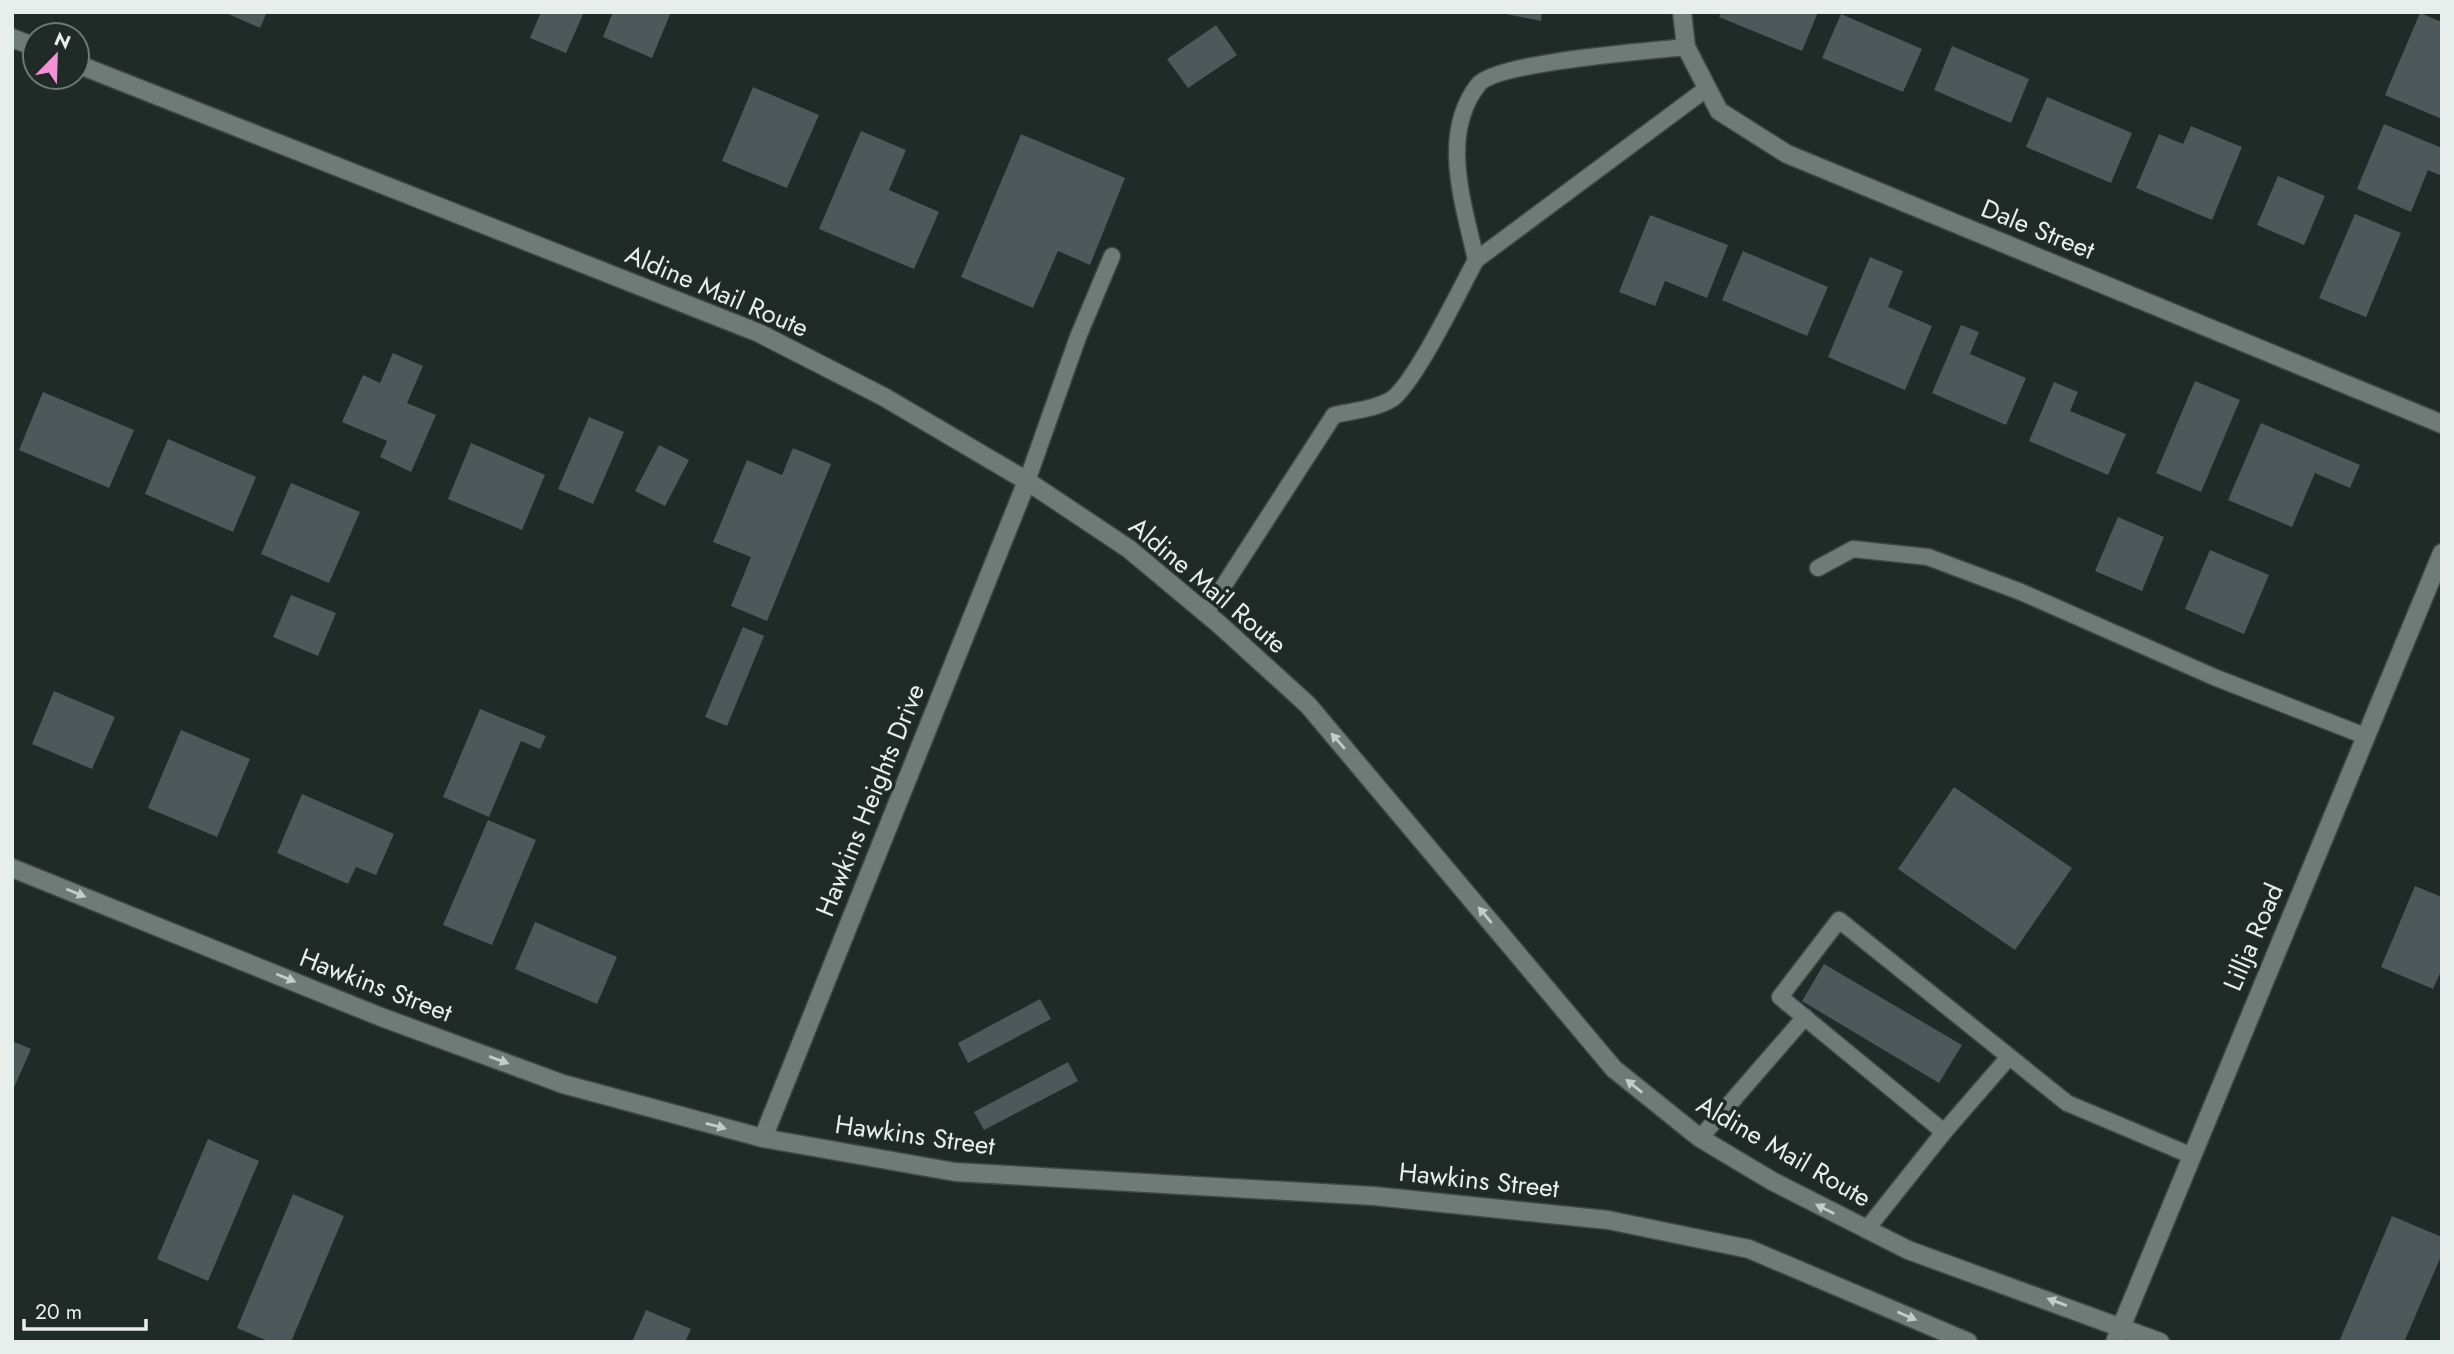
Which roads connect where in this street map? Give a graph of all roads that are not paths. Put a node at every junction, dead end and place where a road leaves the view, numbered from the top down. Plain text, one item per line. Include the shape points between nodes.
1 (1682, 12) edge
2 (1686, 47) junction
3 (91, 70) edge
4 (1706, 89) junction
5 (1112, 256) dead end
6 (1476, 260) junction
7 (2442, 424) edge
8 (1027, 481) junction
9 (2442, 553) edge
10 (1818, 568) dead end
11 (1206, 613) junction
12 (2365, 736) junction
13 (12, 868) edge
14 (1805, 1017) junction
15 (2009, 1057) junction
16 (1944, 1132) junction
17 (763, 1138) junction
18 (1699, 1138) junction
19 (2190, 1156) junction
20 (1866, 1230) junction
21 (2118, 1334) edge
22 (1968, 1342) edge
23 (2161, 1342) edge

1 - 2 main road, Dale Street
2 - 4 main road, Dale Street
2 - 6 lane via 1509,69 1479,82 1464,108 1457,169
3 - 8 main road, Aldine Mail Route via 759,334 884,397
4 - 6 lane
4 - 7 main road, Dale Street via 1719,111 1787,154
5 - 8 lane
6 - 11 lane via 1409,381 1392,399 1334,415
8 - 11 main road, Aldine Mail Route via 1129,549
8 - 17 main road, Hawkins Heights Drive
9 - 12 main road, Lillja Road
10 - 12 lane via 1853,549 1928,557
18 -> 11 main road, Aldine Mail Route via 1614,1069 1308,705
12 - 19 main road, Lillja Road
13 -> 17 main road, Hawkins Street via 381,1017 563,1084
14 - 15 lane via 1780,997 1839,920
14 - 16 lane
14 - 18 lane
15 - 16 lane
15 - 19 lane via 2067,1103
16 - 20 lane
17 -> 22 main road, Hawkins Street via 954,1172 1374,1196 1608,1220 1749,1249
20 -> 18 main road, Aldine Mail Route
19 - 21 main road, Lillja Road
21 -> 20 main road, Aldine Mail Route
21 - 23 main road, Aldine Mail Route

